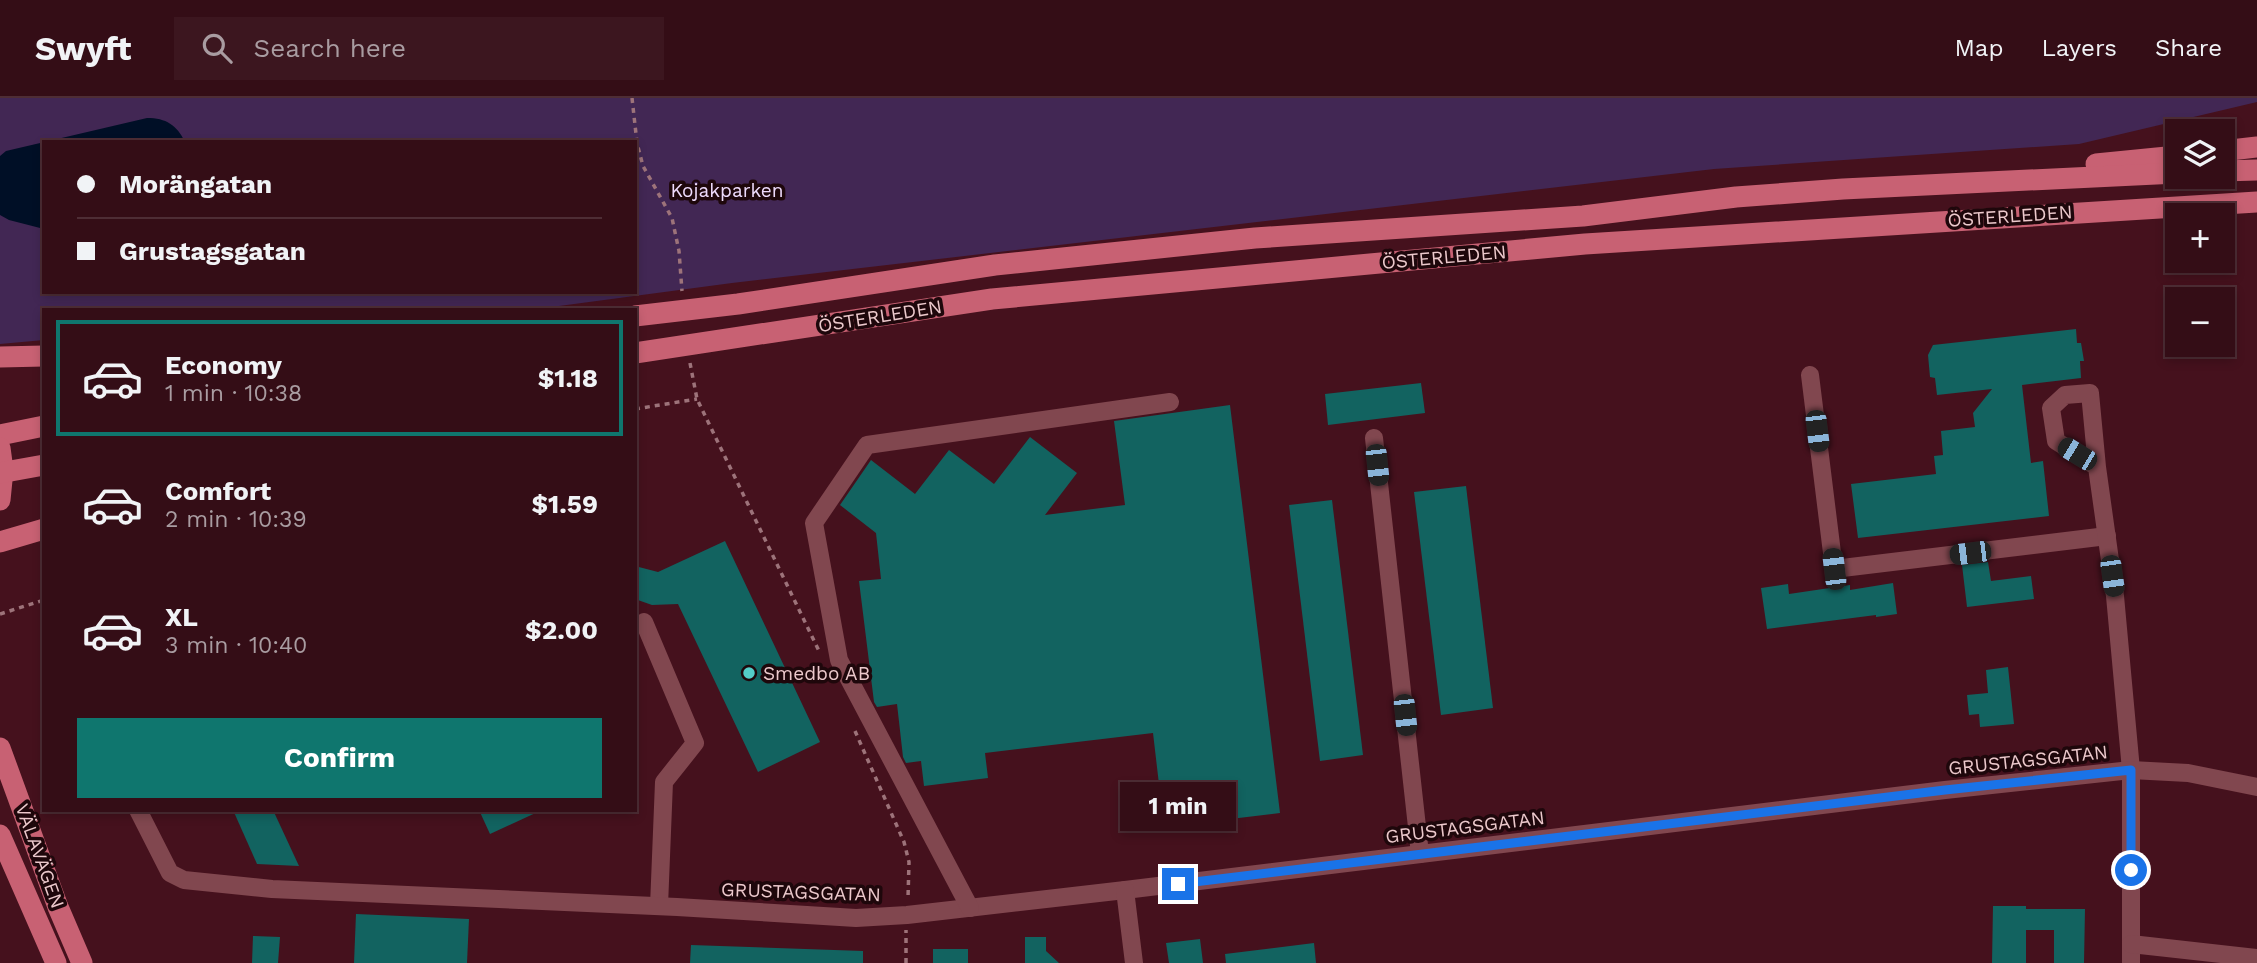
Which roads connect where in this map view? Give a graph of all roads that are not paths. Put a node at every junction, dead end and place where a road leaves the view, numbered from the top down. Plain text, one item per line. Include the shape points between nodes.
1 (2257, 147) edge
2 (2235, 149) edge
3 (2165, 157) edge
4 (2257, 170) edge
5 (2235, 171) edge
6 (2165, 174) edge
7 (1843, 189) junction
8 (2257, 202) edge
9 (2127, 209) junction
10 (2257, 213) edge
11 (639, 315) edge
12 (637, 353) edge
13 (42, 356) edge
14 (0, 357) edge
15 (1810, 375) dead end
16 (1170, 402) dead end
17 (42, 426) edge
18 (0, 435) edge
19 (1374, 438) dead end
20 (0, 448) edge
21 (42, 465) edge
22 (2097, 467) dead end
23 (0, 473) edge
24 (0, 500) edge
25 (42, 530) edge
26 (2107, 536) junction
27 (0, 542) edge
28 (644, 621) dead end
29 (0, 748) edge
30 (2131, 770) junction
31 (2257, 787) edge
32 (139, 812) edge
33 (0, 835) edge
34 (1420, 854) junction
35 (1125, 890) junction
36 (668, 907) junction
37 (970, 908) junction
38 (2131, 944) junction
39 (2257, 958) edge
40 (56, 963) edge
41 (82, 963) edge
42 (1134, 963) edge
43 (2131, 963) edge

1 - 2 main road
3 - 7 main road
4 - 5 main road
6 - 7 main road, ÖSTERLEDEN
7 - 11 main road, ÖSTERLEDEN via 1583,216 1255,237 995,265
8 - 9 main road, ÖSTERLEDEN
9 - 10 main road
9 - 12 main road, ÖSTERLEDEN via 1585,244 992,299
13 - 14 main road
15 - 26 street via 1834,569
16 - 37 street via 867,445 814,523 839,660
17 - 18 main road
19 - 34 street
20 - 24 main road
21 - 23 main road
22 - 26 street
25 - 27 main road
26 - 30 street
28 - 36 street via 695,743 664,782
29 - 41 main road, VÄLAVÄGEN
30 - 31 street, GRUSTAGSGATAN via 2188,773
30 - 34 street, GRUSTAGSGATAN
30 - 38 street
32 - 36 street, GRUSTAGSGATAN via 170,873 184,880 272,889
33 - 40 main road, VÄLAVÄGEN
34 - 35 street, GRUSTAGSGATAN
35 - 37 street, GRUSTAGSGATAN
35 - 42 street
36 - 37 street, GRUSTAGSGATAN via 856,918
38 - 39 street
38 - 43 street

